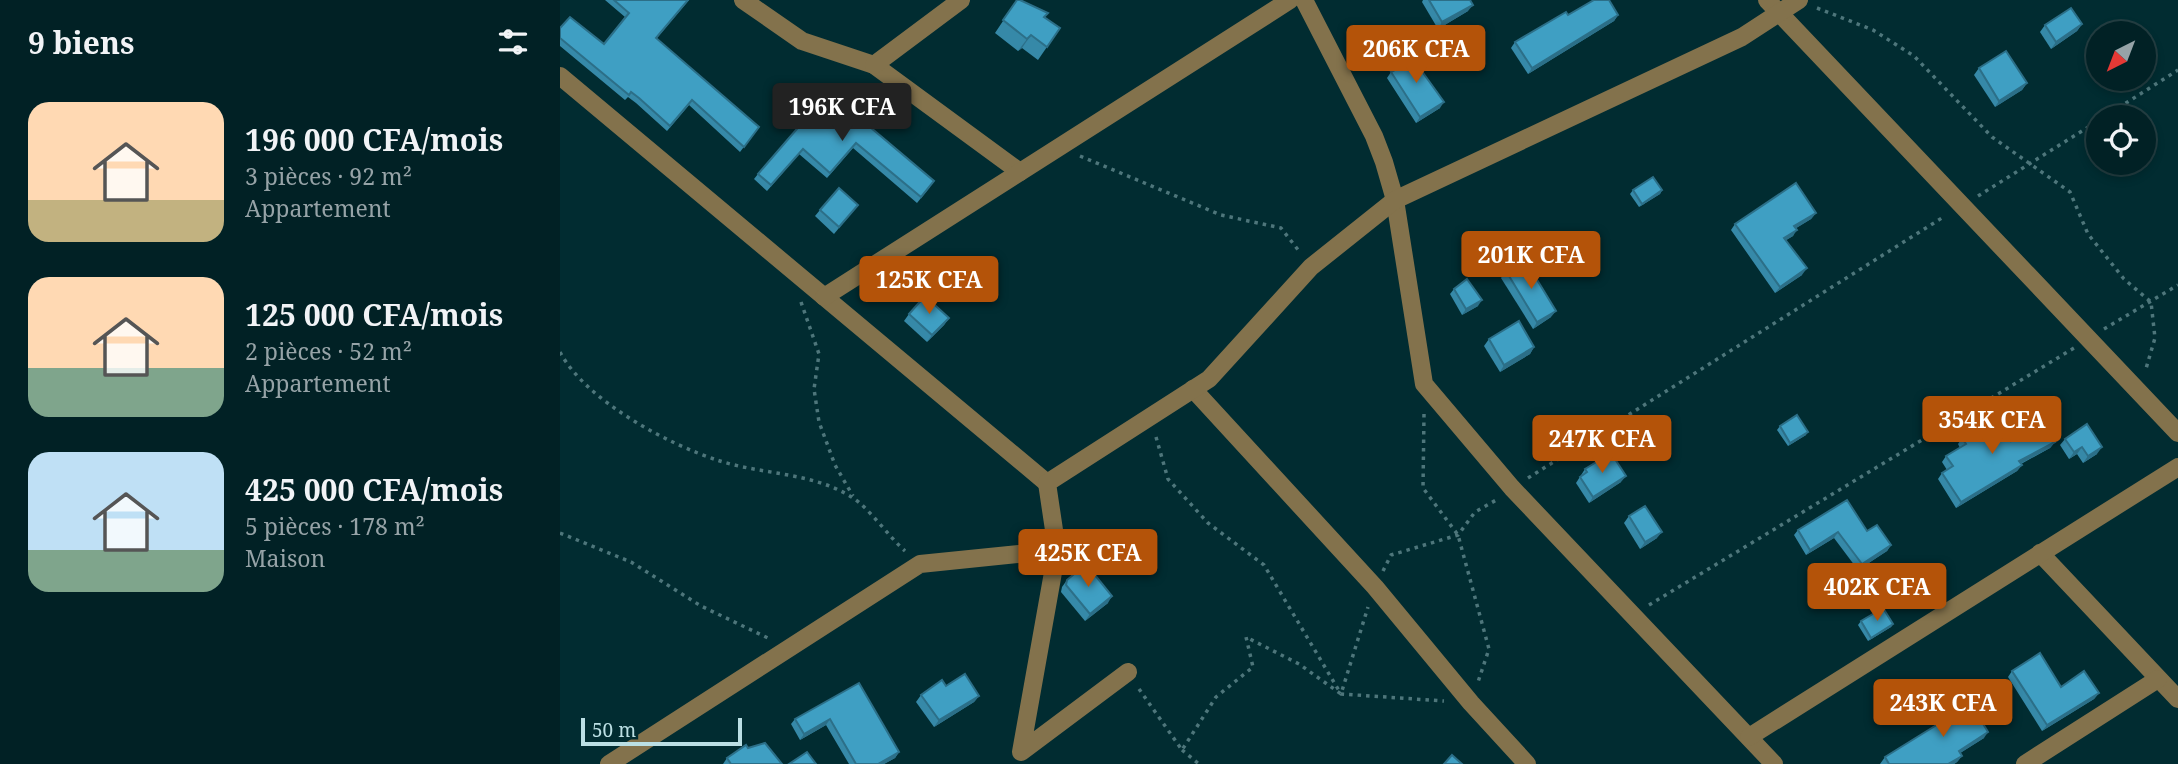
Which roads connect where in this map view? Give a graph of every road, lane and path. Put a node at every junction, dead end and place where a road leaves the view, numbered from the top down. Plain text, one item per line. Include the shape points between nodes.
1 (743, 0) edge
2 (961, 0) edge
3 (1290, 0) edge
4 (1304, 0) edge
5 (1799, 0) edge
6 (1773, 6) edge
7 (874, 65) junction
8 (2178, 70) edge
9 (560, 76) edge
10 (2123, 105) edge
11 (2086, 128) edge
12 (1058, 148) junction
13 (2029, 164) junction
14 (1020, 172) junction
15 (1395, 200) junction
16 (1962, 205) junction
17 (1311, 267) junction
18 (798, 274) junction
19 (2178, 285) edge
20 (824, 296) junction
21 (2151, 302) junction
22 (2089, 338) junction
23 (560, 352) edge
24 (1193, 389) junction
25 (2139, 391) junction
26 (2178, 433) edge
27 (2178, 467) edge
28 (1047, 483) junction
29 (1512, 488) junction
30 (854, 498) junction
31 (560, 533) edge
32 (1057, 550) junction
33 (2040, 553) junction
34 (919, 564) junction
35 (1375, 587) junction
36 (1633, 615) junction
37 (790, 647) junction
38 (1128, 672) joint
39 (2158, 679) junction
40 (2178, 699) edge
41 (1749, 737) junction
42 (1182, 750) junction
43 (1018, 758) edge
44 (609, 764) edge
45 (1199, 764) edge
46 (1527, 764) edge
47 (1774, 764) edge
48 (2025, 764) edge

1 - 7 street via 802,41
2 - 7 street
3 - 12 street
4 - 15 street via 1374,136
5 - 6 street
5 - 13 path via 1873,30 1914,56 1992,136
6 - 15 street via 1742,37
6 - 16 street
7 - 14 street
8 - 10 path
9 - 18 street
11 - 13 path
12 - 14 street
12 - 17 path via 1221,215 1281,228
13 - 16 path
13 - 21 path via 2070,191 2088,234 2124,279
14 - 20 street
15 - 17 street
15 - 29 street via 1424,384
16 - 22 street
16 - 29 path
17 - 24 street via 1209,379
18 - 20 street
18 - 30 path via 799,296 819,354 814,389 819,422
19 - 21 path
20 - 28 street
21 - 22 path
21 - 25 path via 2155,338
22 - 25 street
22 - 36 path
23 - 30 path via 590,388 643,427 721,461 804,477
24 - 28 street
24 - 35 street
25 - 26 street
27 - 33 street
28 - 32 street
29 - 35 path via 1475,512 1458,535 1391,555
29 - 36 street
30 - 34 path
31 - 37 path via 631,562 730,621
32 - 34 street
32 - 43 street
33 - 39 street
33 - 41 street
34 - 37 street
35 - 42 path via 1341,694 1299,664 1246,637 1253,667 1216,697
35 - 46 street
36 - 41 street
37 - 44 street
38 - 42 path
38 - 43 street
39 - 40 street
39 - 48 street
41 - 47 street
42 - 45 path

